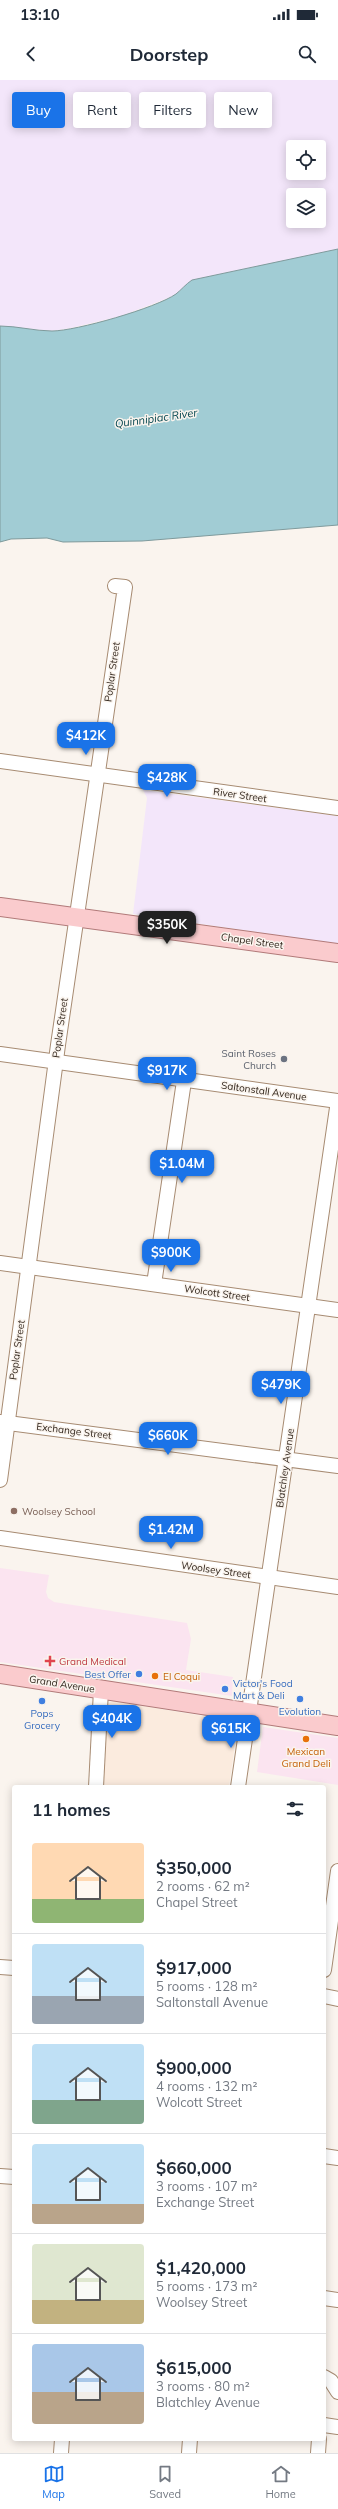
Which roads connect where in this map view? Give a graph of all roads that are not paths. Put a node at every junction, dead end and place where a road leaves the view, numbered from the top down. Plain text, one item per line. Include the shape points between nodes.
1 (115, 586) dead end
2 (0, 761) edge
3 (97, 774) junction
4 (338, 808) edge
5 (0, 907) edge
6 (77, 917) junction
7 (338, 953) edge
8 (0, 1054) edge
9 (56, 1062) junction
10 (184, 1081) junction
11 (338, 1101) edge
12 (0, 1263) edge
13 (28, 1266) junction
14 (154, 1284) junction
15 (308, 1306) junction
16 (338, 1310) edge
17 (4, 1422) edge
18 (286, 1459) junction
19 (338, 1466) edge
20 (0, 1480) edge
21 (0, 1538) edge
22 (268, 1578) junction
23 (338, 1587) edge
24 (0, 1674) edge
25 (101, 1690) junction
26 (250, 1713) junction
27 (338, 1726) edge
28 (96, 1785) edge
29 (238, 1785) edge
30 (338, 1871) edge
31 (326, 1956) edge
32 (0, 1967) edge
33 (12, 1968) edge
34 (326, 1996) edge
35 (338, 1999) edge
36 (326, 2156) edge
37 (338, 2158) edge
38 (0, 2176) edge
39 (12, 2177) edge
40 (326, 2298) edge
41 (338, 2300) edge
42 (326, 2378) edge
43 (338, 2392) edge
44 (326, 2425) edge
45 (338, 2427) edge
46 (62, 2441) edge
47 (190, 2441) edge
48 (319, 2441) edge
49 (61, 2453) edge
50 (189, 2453) edge
51 (318, 2453) edge

1 - 3 street, Poplar Street via 125,587
2 - 3 street, River Street
3 - 4 street, River Street
3 - 6 street, Poplar Street
5 - 6 main road, Chapel Street
6 - 7 main road, Chapel Street
6 - 9 street, Poplar Street
8 - 9 street, Saltonstall Avenue
9 - 10 street, Saltonstall Avenue
9 - 13 street, Poplar Street
10 - 11 street, Saltonstall Avenue
10 - 14 street
11 - 15 street, Blatchley Avenue
12 - 13 street, Wolcott Street
13 - 14 street, Wolcott Street
13 - 17 street, Poplar Street
14 - 15 street, Wolcott Street
15 - 16 street, Wolcott Street
15 - 18 street, Blatchley Avenue
17 - 18 street, Exchange Street
17 - 20 street, Poplar Street
18 - 19 street, Exchange Street
18 - 22 street, Blatchley Avenue
21 - 22 street, Woolsey Street
22 - 23 street, Woolsey Street
22 - 26 street, Blatchley Avenue
24 - 25 main road, Grand Avenue
25 - 26 main road, Grand Avenue
25 - 28 street
26 - 27 main road, Grand Avenue
26 - 29 street, Blatchley Avenue
30 - 31 street
32 - 33 street
34 - 35 street
36 - 37 street
38 - 39 street
40 - 41 street
42 - 43 street
44 - 45 street
46 - 49 street
47 - 50 street
48 - 51 street

